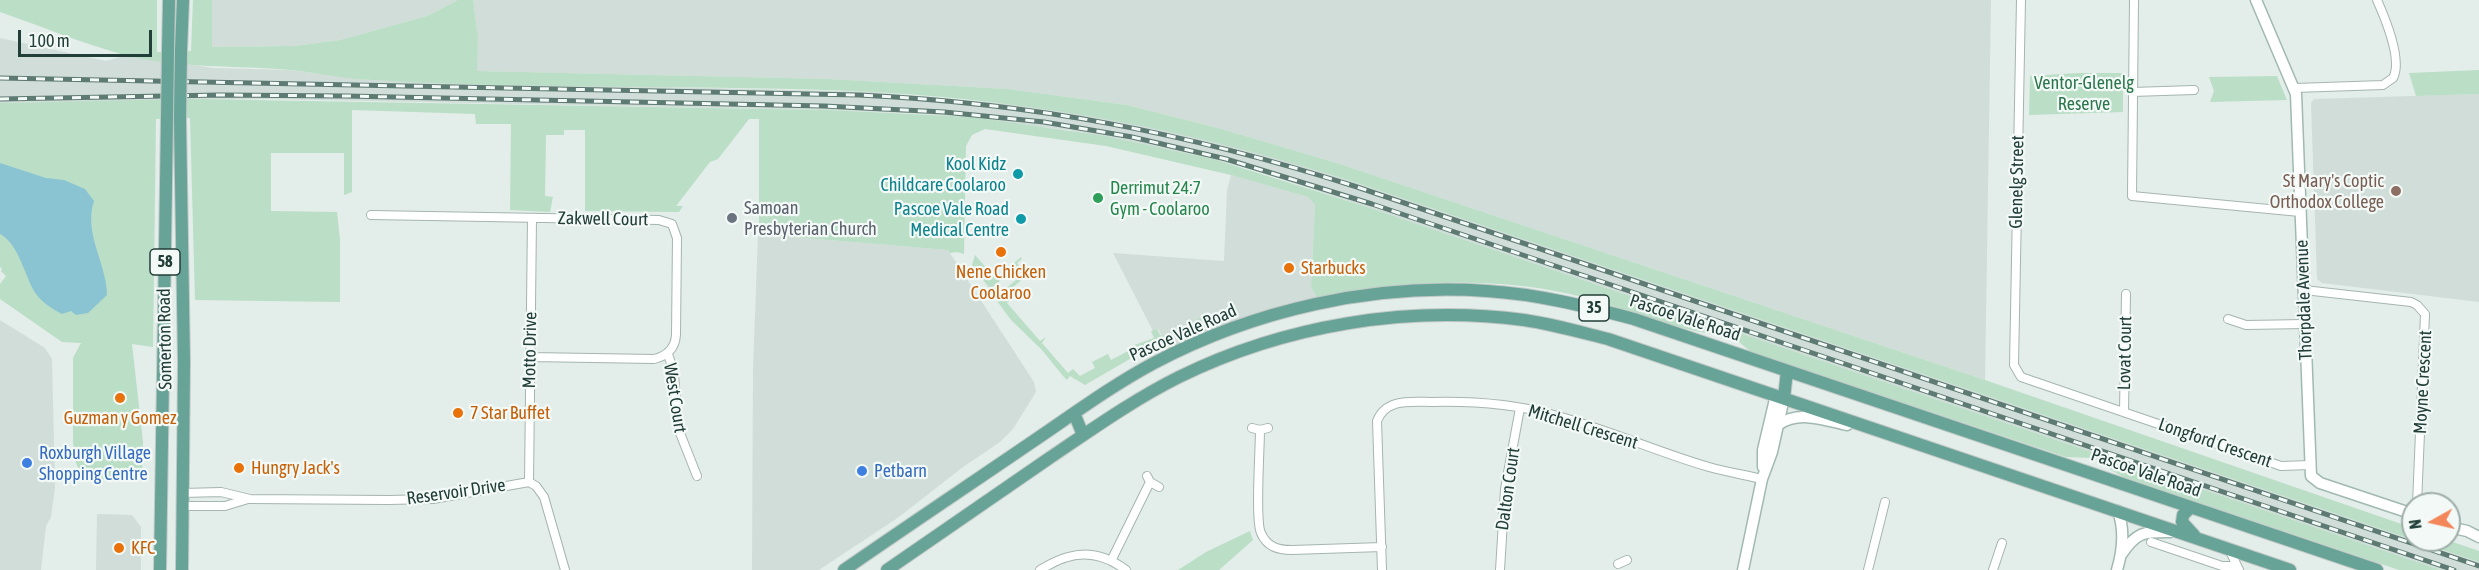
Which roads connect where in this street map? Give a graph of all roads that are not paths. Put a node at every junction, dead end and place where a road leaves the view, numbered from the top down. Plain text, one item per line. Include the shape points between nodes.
1 (169, 0) edge
2 (183, 0) edge
3 (2021, 0) edge
4 (2134, 0) edge
5 (2256, 0) edge
6 (2377, 0) edge
7 (2295, 88) junction
8 (2194, 90) dead end
9 (2132, 92) junction
10 (2300, 212) junction
11 (371, 215) dead end
12 (532, 218) junction
13 (2304, 290) junction
14 (2126, 294) dead end
15 (2228, 319) dead end
16 (2305, 324) junction
17 (668, 354) junction
18 (530, 357) junction
19 (2014, 365) joint
20 (1787, 371) junction
21 (1780, 396) junction
22 (1521, 408) junction
23 (2124, 411) junction
24 (1070, 416) junction
25 (1859, 423) junction
26 (1778, 425) junction
27 (1260, 428) dead end
28 (1083, 435) junction
29 (2310, 465) junction
30 (697, 476) dead end
31 (1762, 479) junction
32 (529, 482) junction
33 (1159, 487) dead end
34 (2418, 492) edge
35 (161, 493) junction
36 (183, 493) junction
37 (250, 499) junction
38 (1885, 501) dead end
39 (160, 506) junction
40 (183, 506) junction
41 (2191, 507) junction
42 (2401, 510) edge
43 (2118, 511) junction
44 (2461, 530) edge
45 (2179, 532) junction
46 (2479, 537) edge
47 (2203, 540) junction
48 (2151, 542) dead end
49 (2002, 543) dead end
50 (1382, 547) junction
51 (2229, 549) junction
52 (2121, 555) junction
53 (1627, 560) dead end
54 (1111, 561) junction
55 (2351, 561) junction
56 (1615, 565) edge
57 (2238, 568) edge
58 (160, 570) edge
59 (182, 570) edge
60 (565, 570) edge
61 (844, 570) edge
62 (887, 570) edge
63 (1040, 570) edge
64 (1126, 570) edge
65 (1382, 570) edge
66 (1500, 570) edge
67 (1743, 570) edge
68 (1868, 570) edge
69 (1993, 570) edge
70 (2116, 570) edge
71 (2290, 570) edge
72 (2365, 570) edge
73 (2377, 570) edge

1 - 35 main road, Somerton Road / 58, bridge
2 - 36 main road, Somerton Road / 58, bridge
3 - 19 street, Glenelg Street
4 - 9 street
5 - 7 street, Thorpdale Avenue
6 - 7 street via 2396,64 2393,78 2384,85
7 - 10 street, Thorpdale Avenue
8 - 9 street
9 - 10 street via 2132,196
10 - 13 street, Thorpdale Avenue
11 - 12 street, Zakwell Court
12 - 17 street, Zakwell Court via 659,220 672,224 677,238 676,335
12 - 18 street, Motto Drive
13 - 16 street, Thorpdale Avenue
13 - 34 street, Moyne Crescent via 2411,302 2425,314
14 - 23 street, Lovat Court
15 - 16 street via 2246,325
16 - 29 street, Thorpdale Avenue
17 - 18 street via 654,359
17 - 30 street, West Court via 674,373 678,428
18 - 32 street, Motto Drive
19 - 23 street, Longford Crescent via 2021,377
20 - 21 main road
20 - 24 main road, Pascoe Vale Road / 35 via 1634,319 1565,302 1486,291 1412,291 1336,300 1256,320 1154,363
20 - 41 main road, Pascoe Vale Road / 35
21 - 25 main road, 35
21 - 26 street
21 - 28 main road, 35 via 1608,339 1548,325 1469,316 1406,316 1311,330 1221,358 1176,378
21 - 31 street via 1763,450
22 - 31 street, Mitchell Crescent via 1555,415 1708,467
22 - 50 street, Mitchell Crescent via 1484,402 1404,402 1381,411 1377,433
22 - 66 street, Dalton Court via 1505,489
23 - 29 street, Longford Crescent via 2281,466
24 - 28 main road
24 - 61 main road, Pascoe Vale Road / 35
25 - 26 street via 1854,426 1807,417 1792,418
25 - 43 main road, 35
26 - 31 street
27 - 50 street via 1259,527 1270,546 1281,550
28 - 62 main road, 35
29 - 42 street via 2311,476 2320,483
31 - 67 street
32 - 37 street, Reservoir Drive via 433,499
32 - 60 street, Reservoir Drive via 544,496
33 - 54 street via 1148,479
35 - 36 main road
35 - 39 main road, Somerton Road / 58
36 - 37 street, Reservoir Drive via 221,492
36 - 40 main road, Somerton Road / 58
37 - 40 street, Reservoir Drive via 225,506
38 - 68 street
39 - 40 main road
39 - 58 main road, Somerton Road / 58
40 - 59 main road, Somerton Road / 58
41 - 47 main road via 2182,522 2190,533
41 - 55 main road, Pascoe Vale Road / 35
43 - 45 main road, 35
43 - 52 street
44 - 46 street
45 - 47 main road, 35
45 - 52 street via 2140,534
47 - 51 main road, 35
48 - 57 street
49 - 69 street
50 - 65 street, Mitchell Crescent
51 - 57 street
51 - 71 main road, 35
52 - 70 street
53 - 56 street
54 - 63 street via 1099,556 1069,556
54 - 64 street
55 - 72 main road
55 - 73 main road, Pascoe Vale Road / 35

